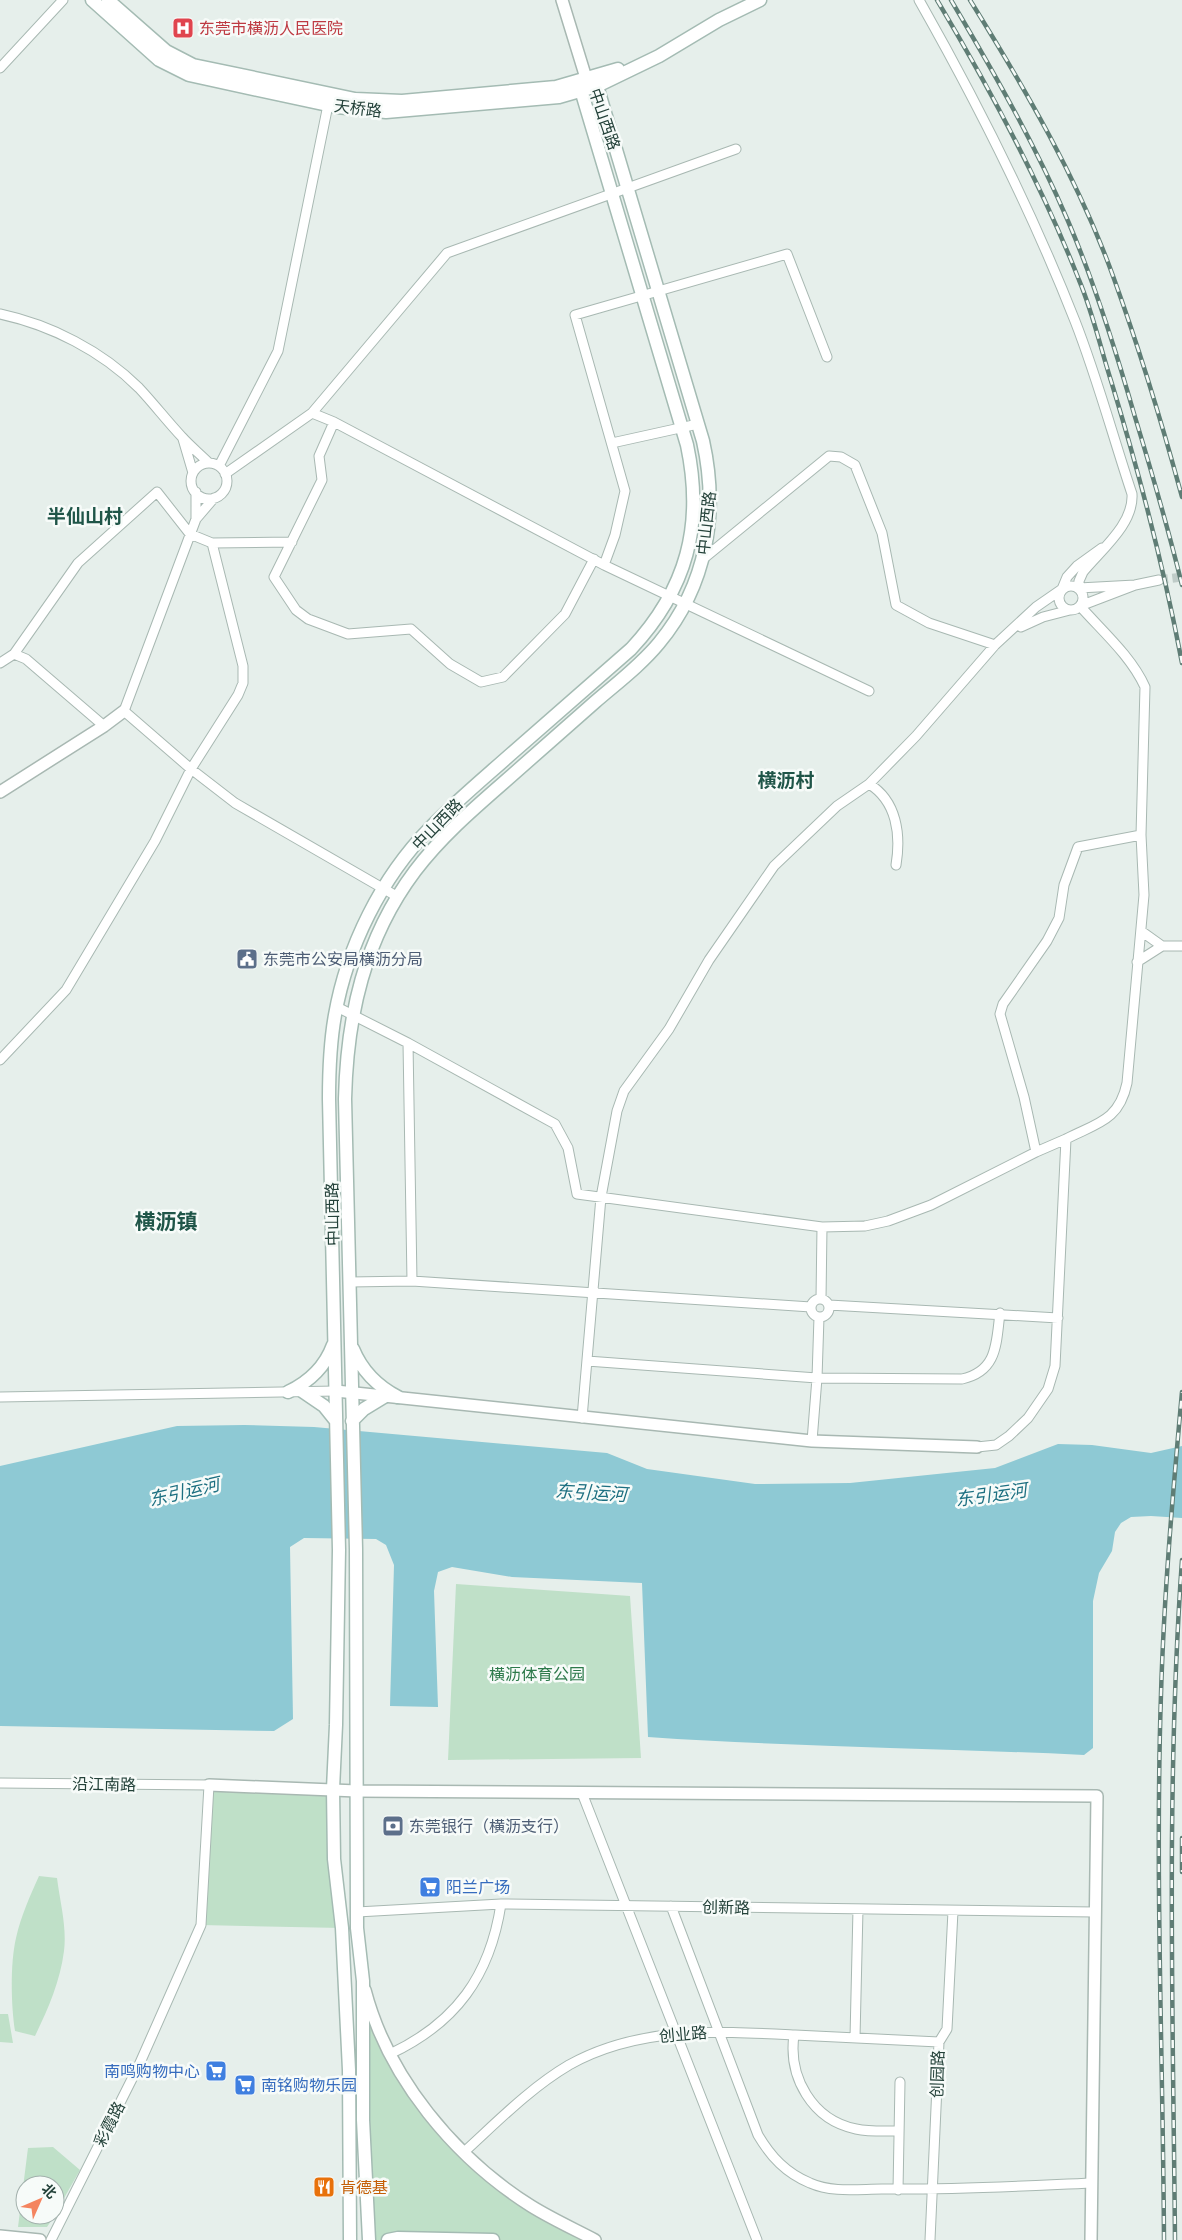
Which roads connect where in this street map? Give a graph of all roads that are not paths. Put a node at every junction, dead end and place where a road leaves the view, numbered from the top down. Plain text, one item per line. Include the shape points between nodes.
1 (63, 0) edge
2 (92, 0) edge
3 (108, 0) edge
4 (562, 0) edge
5 (760, 0) edge
6 (919, 0) edge
7 (645, 62) junction
8 (0, 68) edge
9 (586, 78) junction
10 (597, 86) junction
11 (582, 90) junction
12 (329, 100) junction
13 (736, 149) dead end
14 (628, 188) junction
15 (612, 194) junction
16 (658, 291) junction
17 (643, 296) junction
18 (0, 314) edge
19 (827, 357) dead end
20 (312, 413) junction
21 (334, 422) junction
22 (698, 424) junction
23 (682, 427) junction
24 (183, 438) junction
25 (612, 443) junction
26 (210, 463) junction
27 (219, 466) junction
28 (193, 473) junction
29 (226, 474) junction
30 (196, 492) junction
31 (214, 498) junction
32 (196, 519) junction
33 (190, 534) junction
34 (292, 542) junction
35 (212, 544) junction
36 (1102, 548) junction
37 (703, 559) junction
38 (594, 560) junction
39 (604, 565) junction
40 (1159, 580) tunnel mouth
41 (1135, 585) junction
42 (1079, 588) junction
43 (1062, 589) junction
44 (671, 596) junction
45 (686, 604) junction
46 (1080, 606) junction
47 (1070, 610) junction
48 (1012, 632) junction
49 (995, 645) junction
50 (14, 654) junction
51 (0, 663) edge
52 (869, 691) dead end
53 (124, 711) junction
54 (104, 726) junction
55 (191, 769) junction
56 (869, 784) junction
57 (0, 792) edge
58 (1142, 835) junction
59 (896, 865) dead end
60 (384, 889) junction
61 (398, 897) junction
62 (1140, 930) junction
63 (1162, 946) junction
64 (1182, 946) edge
65 (1137, 962) junction
66 (337, 1007) junction
67 (352, 1015) junction
68 (408, 1043) junction
69 (0, 1060) edge
70 (1066, 1139) junction
71 (1036, 1152) junction
72 (601, 1197) junction
73 (822, 1228) junction
74 (412, 1281) junction
75 (350, 1282) junction
76 (593, 1291) junction
77 (821, 1299) junction
78 (829, 1305) junction
79 (811, 1307) junction
80 (1000, 1313) junction
81 (819, 1317) junction
82 (1058, 1318) junction
83 (335, 1341) junction
84 (351, 1341) junction
85 (587, 1362) junction
86 (817, 1378) junction
87 (302, 1391) junction
88 (336, 1391) junction
89 (352, 1391) junction
90 (288, 1392) junction
91 (392, 1396) junction
92 (0, 1397) edge
93 (582, 1418) junction
94 (336, 1421) junction
95 (352, 1421) junction
96 (812, 1441) junction
97 (977, 1448) joint
98 (0, 1783) edge
99 (209, 1785) junction
100 (333, 1789) junction
101 (357, 1791) junction
102 (582, 1793) junction
103 (501, 1904) junction
104 (627, 1906) junction
105 (671, 1906) junction
106 (858, 1909) junction
107 (953, 1911) junction
108 (357, 1912) junction
109 (1095, 1912) junction
110 (363, 1981) junction
111 (719, 2031) junction
112 (676, 2033) junction
113 (794, 2035) junction
114 (855, 2038) junction
115 (939, 2042) junction
116 (390, 2054) junction
117 (900, 2082) dead end
118 (899, 2131) junction
119 (464, 2152) junction
120 (1092, 2182) junction
121 (898, 2190) junction
122 (932, 2190) junction
123 (0, 2236) edge
124 (40, 2240) edge
125 (51, 2240) edge
126 (350, 2240) edge
127 (369, 2240) edge
128 (388, 2240) edge
129 (492, 2240) edge
130 (595, 2240) edge
131 (757, 2240) edge
132 (930, 2240) edge
133 (1091, 2240) edge

1 - 8 street
2 - 12 main road, 天桥路 via 147,50 174,69 205,79
3 - 12 main road, 天桥路 via 179,59
4 - 9 street
5 - 7 main road, 天桥路
6 - 36 street via 990,129 1075,322 1132,494 1127,519
7 - 9 main road, 天桥路
7 - 10 main road, 天桥路
9 - 10 main road, 中山西路
9 - 11 main road, 中山西路
9 - 12 main road, 天桥路 via 556,86 402,101
10 - 11 main road, 天桥路
10 - 14 main road, 中山西路
11 - 12 main road, 天桥路 via 559,97 403,112 370,112
11 - 15 main road, 中山西路
12 - 27 street via 278,351
13 - 14 street
14 - 15 street
14 - 16 main road, 中山西路
15 - 17 main road, 中山西路
15 - 20 street via 447,254
16 - 17 street
16 - 19 street via 787,254
16 - 22 main road, 中山西路
17 - 23 main road, 中山西路
17 - 25 street via 575,315
18 - 24 street via 47,328 110,364 138,387
20 - 21 street
20 - 29 street
21 - 34 street via 319,456 322,480
21 - 38 street
22 - 23 street
22 - 37 main road, 中山西路 via 710,488 710,520
23 - 25 street
23 - 44 main road, 中山西路 via 692,467 694,511 687,555
24 - 26 street
24 - 28 street
25 - 39 street via 625,491
26 - 27 street
26 - 28 street
27 - 29 street
28 - 30 street via 192,483
29 - 31 street via 225,488
30 - 31 street via 204,498
30 - 32 street
31 - 32 street
32 - 33 street
33 - 35 street
33 - 50 street via 157,492 78,563
33 - 53 street
34 - 35 street
34 - 38 street via 274,578 296,610 308,619 348,634 411,629 450,664 481,682 503,677 565,614
35 - 55 street via 243,677 238,695
36 - 42 street via 1080,576
36 - 43 street via 1071,572
37 - 45 main road, 中山西路
37 - 49 street via 829,456 841,457 855,465 882,533 896,605 929,623
38 - 39 street
39 - 44 street
40 - 41 street
41 - 42 street
41 - 46 street
42 - 43 street via 1072,585
42 - 46 street via 1084,599
43 - 47 street via 1060,604
43 - 48 street via 1036,607
44 - 45 street
44 - 60 main road, 中山西路 via 660,615 631,649 428,829
45 - 52 street
45 - 61 main road, 中山西路 via 664,637 642,661 440,840
46 - 47 street
46 - 58 street via 1125,657 1145,687
47 - 48 street via 1032,621
48 - 49 street
49 - 56 street via 916,736
50 - 51 street
50 - 54 street via 35,666
53 - 54 street
53 - 55 street
54 - 57 street
55 - 60 street via 235,803
55 - 69 street via 155,841 66,990
56 - 59 street via 887,800 892,810 898,837
56 - 72 street via 837,806 774,866 709,960 668,1029 633,1076 617,1111
58 - 62 street via 1144,895
58 - 71 street via 1078,847 1064,885 1059,918 1003,1004 1000,1014
60 - 61 street
60 - 66 main road, 中山西路 via 360,934
61 - 67 main road, 中山西路 via 374,941
62 - 63 street
62 - 65 street
63 - 64 street
63 - 65 street
65 - 70 street via 1124,1098 1118,1110 1109,1117
66 - 67 street
66 - 83 main road, 中山西路 via 330,1057 329,1099
67 - 68 street
67 - 75 main road, 中山西路 via 345,1099
68 - 72 street via 555,1124 568,1148 577,1194
68 - 74 street
70 - 71 street
70 - 82 street
71 - 73 street via 931,1206 865,1226
72 - 73 street
72 - 76 street
73 - 77 street
74 - 75 street
74 - 76 street
75 - 84 main road, 中山西路
76 - 79 street
76 - 85 street
77 - 78 street
77 - 79 street via 814,1301
78 - 80 street
78 - 81 street via 828,1312
79 - 81 street via 813,1314
80 - 82 street
80 - 86 street via 993,1356 973,1376 956,1380
81 - 86 street
82 - 97 street via 1055,1366 1048,1389 1028,1418 1009,1436 996,1445
83 - 88 main road, 中山西路
83 - 90 main road via 317,1371
84 - 89 main road, 中山西路
84 - 91 main road via 357,1359 368,1374
85 - 86 street
85 - 93 street
86 - 96 street
87 - 88 street
87 - 90 street
87 - 94 main road via 324,1406
88 - 89 street
88 - 94 main road, 中山西路
89 - 91 street
89 - 95 main road, 中山西路
90 - 92 street
91 - 93 street
91 - 95 main road via 364,1408
93 - 96 street
94 - 100 main road, 中山西路 via 339,1550
95 - 101 main road, 中山西路
96 - 97 street
98 - 99 street, 沿江南路
99 - 100 street
99 - 125 street, 彩霞路 via 201,1925 139,2065
100 - 101 street
100 - 126 main road, 中山西路 via 334,1859 342,1928 349,2070
101 - 102 street
101 - 108 main road, 中山西路
102 - 104 street
102 - 109 street via 1097,1796
103 - 104 street, 创新路
103 - 108 street, 创新路
103 - 116 street via 496,1933 484,1967 460,2003 428,2033
104 - 105 street, 创新路
104 - 112 street
105 - 106 street, 创新路
105 - 111 street
106 - 107 street, 创新路
106 - 114 street
107 - 109 street, 创新路
107 - 115 street, 创园路 via 947,2029
108 - 110 main road, 中山西路
109 - 120 street
110 - 116 street via 372,2014
110 - 127 main road, 中山西路
111 - 112 street, 创业路
111 - 113 street, 创业路
111 - 121 street via 758,2135 780,2165 803,2180 830,2189
112 - 119 street, 创业路 via 614,2046 568,2066 539,2086
112 - 131 street
113 - 114 street, 创业路
113 - 118 street via 792,2052 798,2079 820,2111 856,2129
114 - 115 street, 创业路
115 - 122 street, 创园路
116 - 119 street via 422,2104
117 - 118 street
118 - 121 street
119 - 130 street via 532,2207
120 - 122 street
120 - 133 street
121 - 122 street
122 - 132 street, 创园路
123 - 124 street
128 - 129 main road

